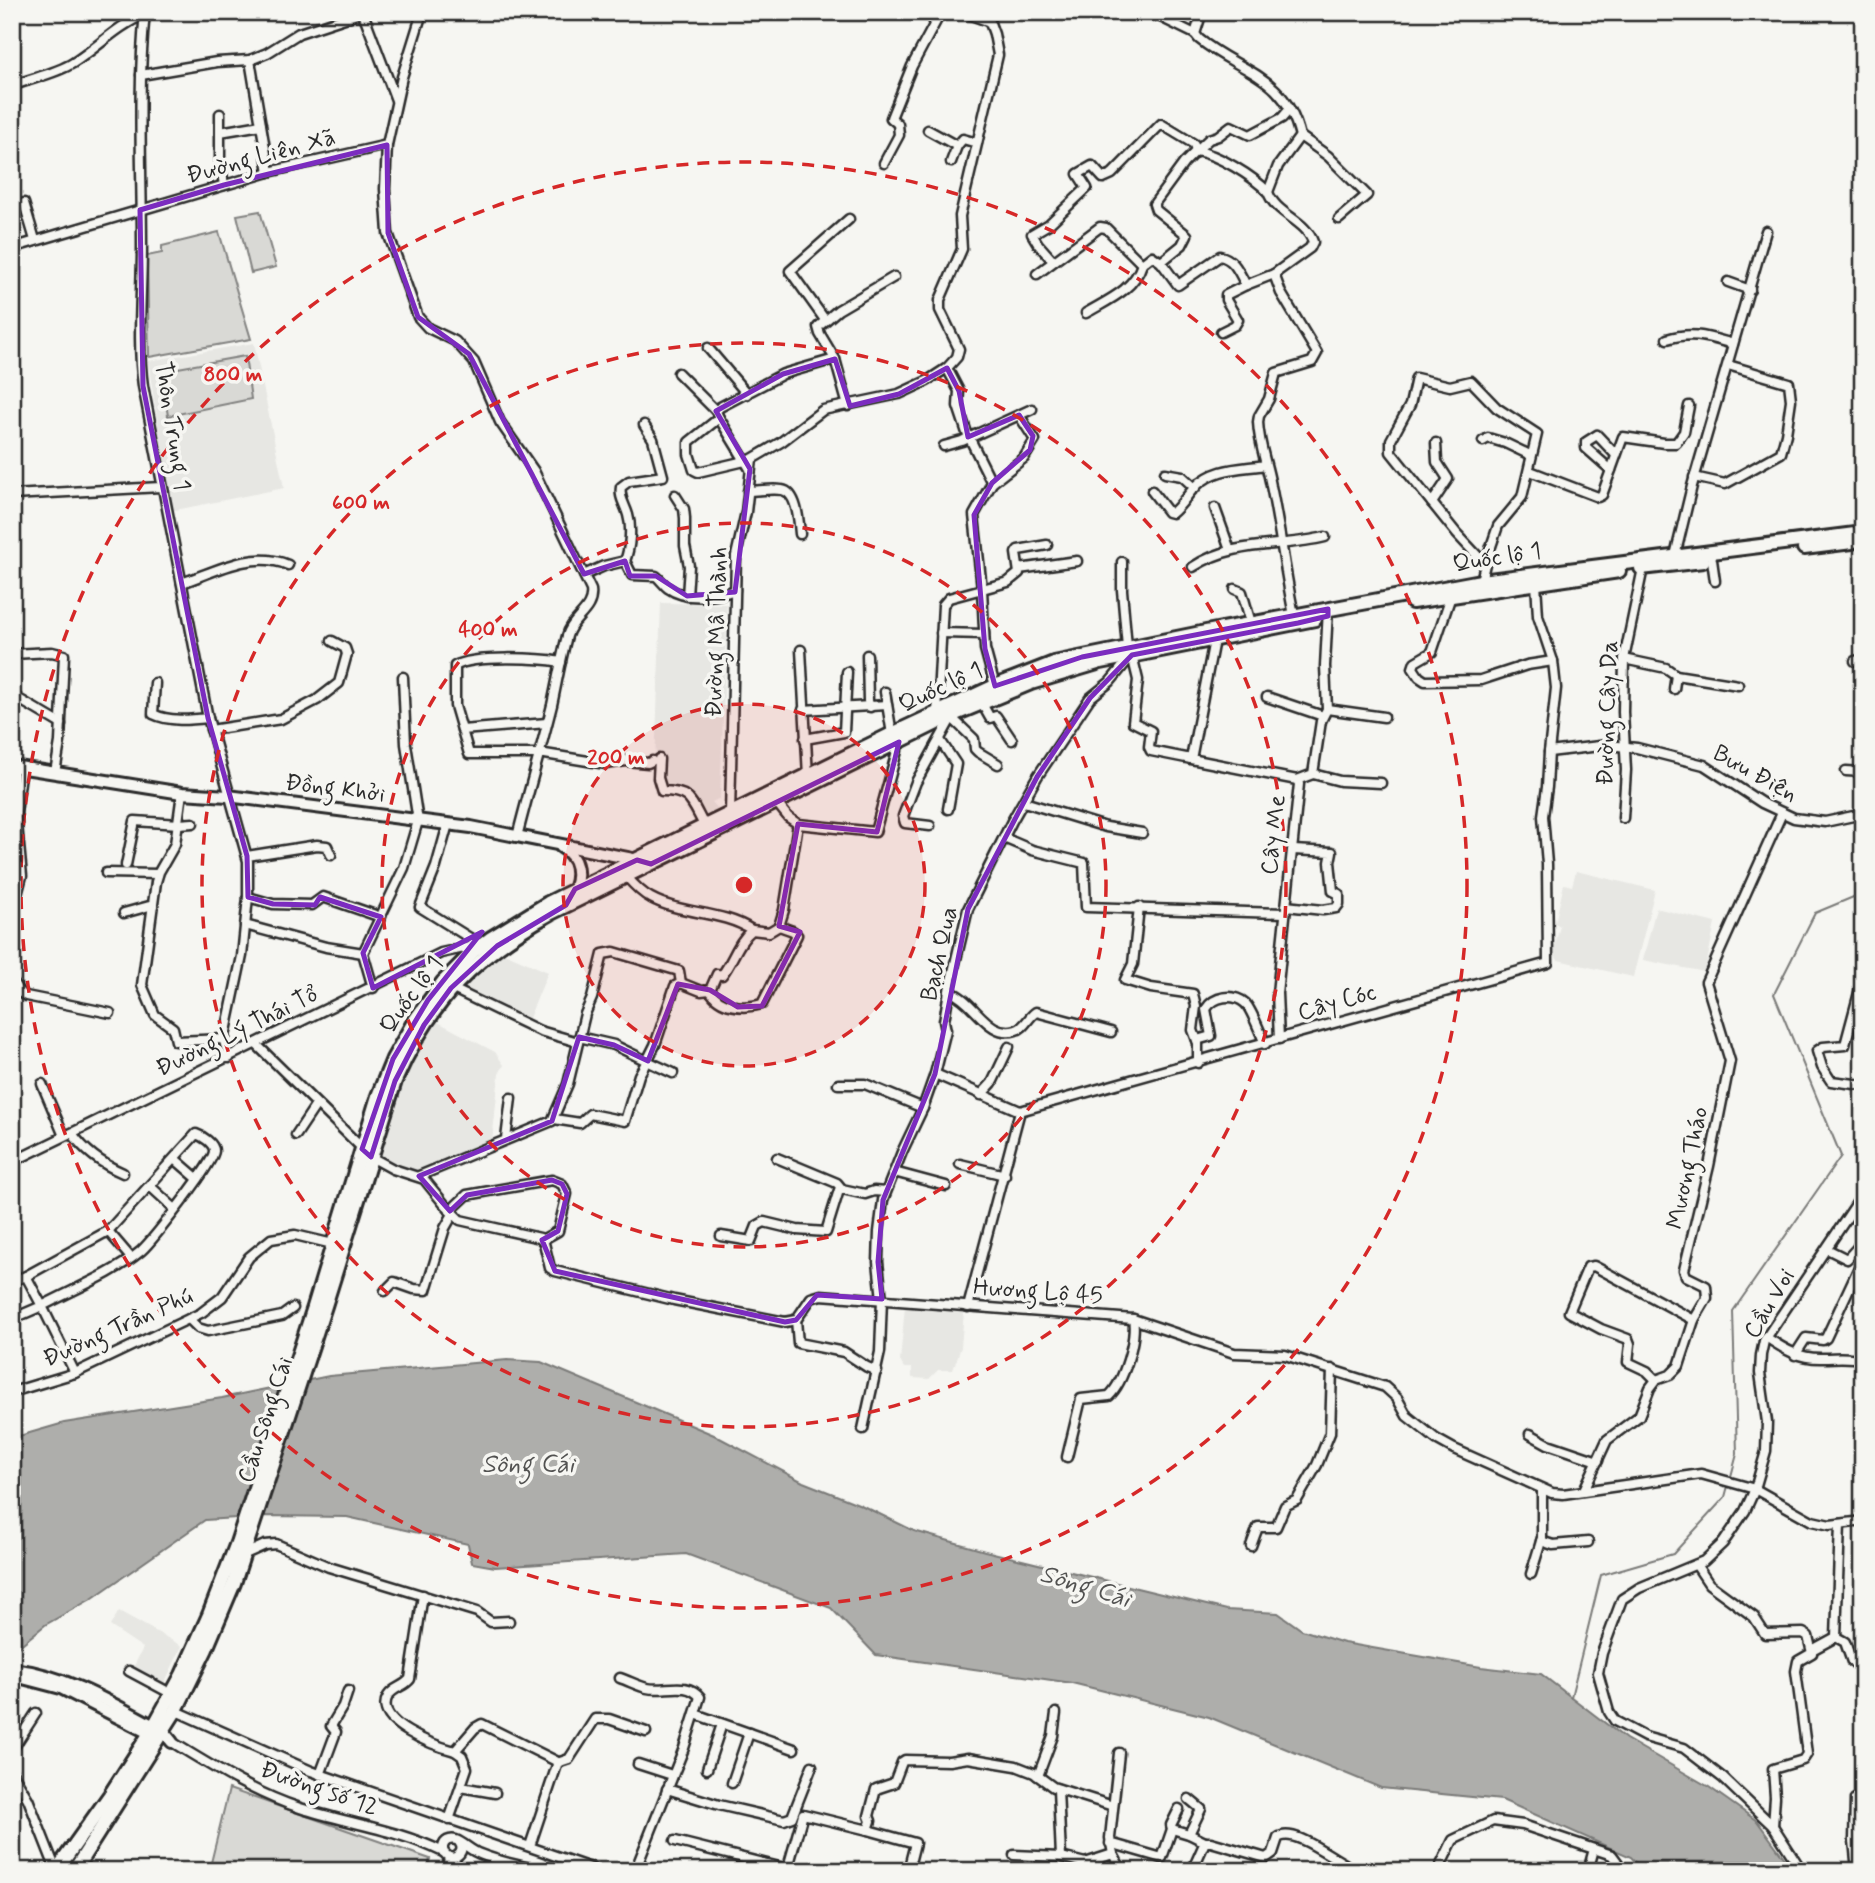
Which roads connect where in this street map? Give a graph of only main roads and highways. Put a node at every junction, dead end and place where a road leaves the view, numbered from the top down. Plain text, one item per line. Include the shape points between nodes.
1 (1863, 533) edge
2 (1863, 541) edge
3 (1328, 612) junction
4 (1130, 651) junction
5 (895, 739) junction
6 (17, 766) edge
7 (555, 845) junction
8 (637, 860) junction
9 (651, 864) junction
10 (575, 889) junction
11 (566, 905) junction
12 (366, 1153) junction
13 (319, 1306) junction
14 (12, 1670) edge
15 (12, 1677) edge
16 (160, 1734) junction
17 (114, 1798) junction
18 (56, 1871) edge
19 (65, 1871) edge
20 (74, 1871) edge

1 - 3 highway, Quốc lộ 1 via 1481,581
2 - 3 highway, Quốc lộ 1
3 - 4 highway, Quốc lộ 1 via 1251,623
3 - 4 highway, Quốc lộ 1 via 1214,640
4 - 5 highway, Quốc lộ 1 via 981,702
4 - 5 highway, Quốc lộ 1 via 1054,663 995,686
5 - 8 highway, Quốc lộ 1
5 - 9 highway, Quốc lộ 1
6 - 7 main road, Đồng Khởi via 182,793 447,824
7 - 8 main road, Đồng Khởi
7 - 10 main road via 573,858 578,875
8 - 9 main road, Đồng Khởi
8 - 10 highway, Quốc lộ 1
9 - 11 highway, Quốc lộ 1
10 - 11 main road
10 - 12 highway, Quốc lộ 1 via 481,945 443,982 408,1030 385,1077
11 - 12 highway, Quốc lộ 1 via 497,946 451,988 402,1064
12 - 13 highway, Quốc lộ 1
12 - 13 highway, Quốc lộ 1 via 333,1244
13 - 16 highway, Cầu Sông Cái via 243,1548 209,1615
14 - 16 main road via 64,1680
15 - 16 main road via 61,1688
16 - 17 highway, Cầu Sông Cái
17 - 18 highway
17 - 19 highway
17 - 20 highway

